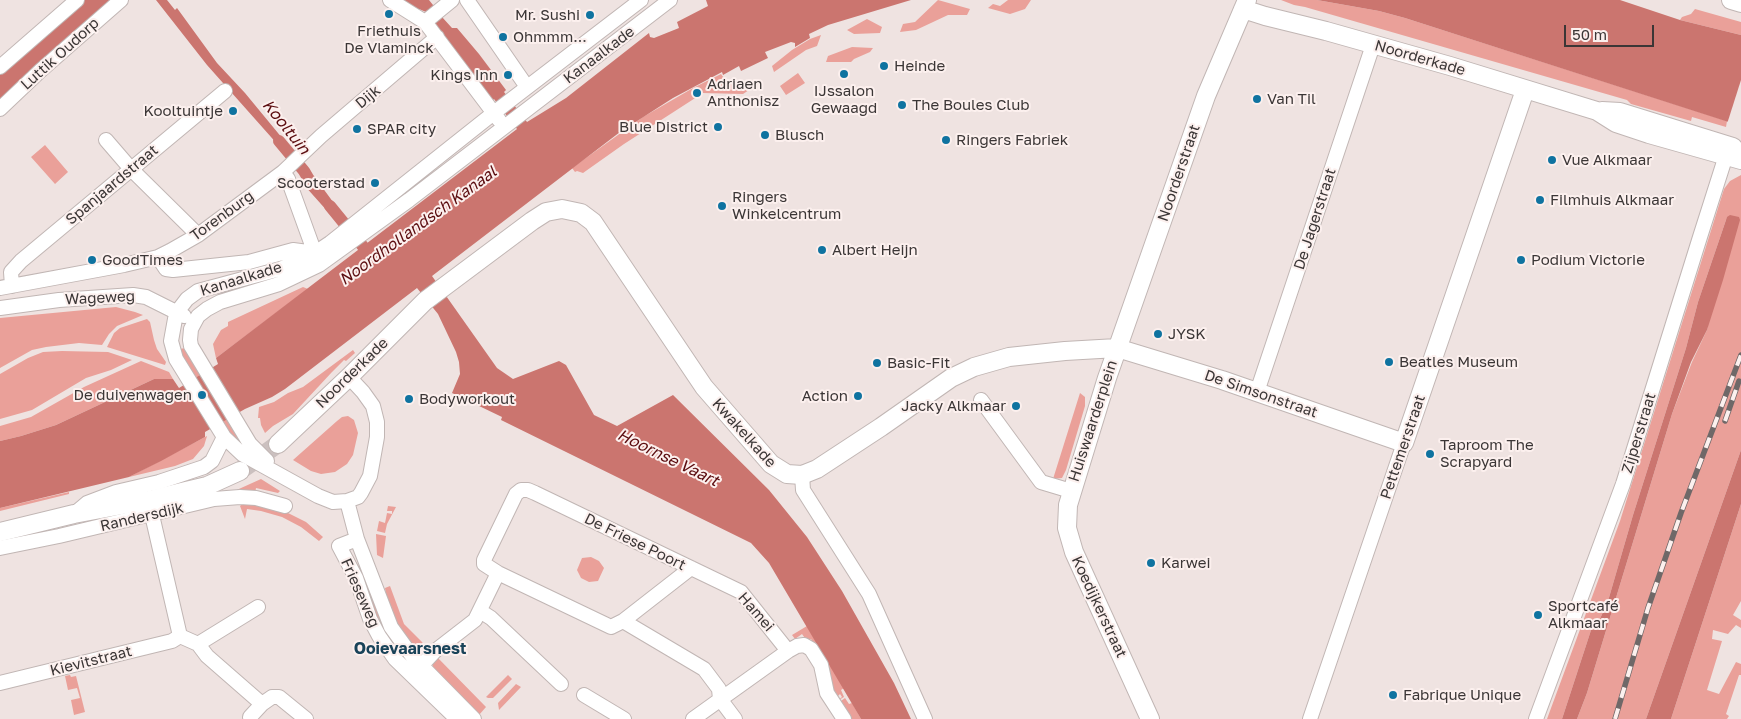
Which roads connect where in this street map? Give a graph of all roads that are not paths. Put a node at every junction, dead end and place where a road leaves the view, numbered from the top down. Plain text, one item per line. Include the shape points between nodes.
1 (77, 0) edge
2 (122, 0) edge
3 (390, 0) edge
4 (452, 0) edge
5 (467, 0) edge
6 (641, 0) edge
7 (670, 0) edge
8 (1731, 0) edge
9 (1741, 3) edge
10 (1245, 4) edge
11 (431, 17) junction
12 (437, 37) junction
13 (1373, 45) junction
14 (0, 67) edge
15 (527, 87) junction
16 (1525, 90) junction
17 (225, 91) dead end
18 (0, 109) edge
19 (496, 111) junction
20 (506, 125) junction
21 (106, 140) dead end
22 (1734, 151) edge
23 (291, 164) junction
24 (131, 169) junction
25 (566, 209) joint
26 (353, 234) junction
27 (198, 235) junction
28 (158, 257) junction
29 (317, 259) junction
30 (6, 287) edge
31 (0, 308) edge
32 (177, 312) junction
33 (194, 322) junction
34 (1117, 348) junction
35 (348, 377) junction
36 (1257, 392) junction
37 (981, 400) dead end
38 (220, 432) junction
39 (1404, 443) junction
40 (278, 444) tunnel mouth
41 (240, 471) tunnel mouth
42 (802, 475) junction
43 (291, 480) junction
44 (1071, 491) junction
45 (347, 501) junction
46 (285, 506) dead end
47 (74, 514) junction
48 (152, 515) junction
49 (0, 532) edge
50 (357, 539) junction
51 (0, 548) edge
52 (691, 568) junction
53 (498, 573) junction
54 (258, 607) dead end
55 (480, 611) junction
56 (623, 621) junction
57 (180, 636) junction
58 (198, 644) junction
59 (793, 648) junction
60 (421, 666) junction
61 (0, 683) edge
62 (561, 684) dead end
63 (584, 695) dead end
64 (720, 699) junction
65 (262, 704) junction
66 (247, 718) edge
67 (466, 718) edge
68 (306, 719) edge
69 (624, 719) edge
70 (692, 719) edge
71 (735, 719) edge
72 (844, 719) edge
73 (925, 719) edge
74 (1150, 719) edge
75 (1310, 719) edge
76 (1536, 719) edge

1 - 14 street, Luttik Oudorp
2 - 18 street, Luttik Oudorp
3 - 11 street
4 - 11 street
5 - 15 street
6 - 15 street, Kanaalkade
7 - 20 street, Kanaalkade
8 - 9 main road
10 - 13 main road, Noorderkade
10 - 34 main road, Noorderstraat via 1206,96
11 - 12 street
12 - 19 street
12 - 23 street, Dijk
13 - 16 main road, Noorderkade
13 - 36 street, De Jagerstraat
15 - 19 street, Kanaalkade
16 - 22 main road, Noorderkade via 1597,111 1620,112
16 - 39 main road, Pettemerstraat
17 - 24 street, Spanjaardstraat
19 - 20 street
19 - 26 street, Kanaalkade via 400,186
20 - 26 street, Kanaalkade
21 - 24 street
22 - 76 street, Zijperstraat via 1623,484
23 - 27 street, Torenburg
23 - 29 street via 288,179
24 - 27 street
24 - 30 street, Spanjaardstraat via 21,261 11,272
25 - 35 main road, Noorderkade via 540,216 444,286
25 - 42 main road, Kwakelkade via 584,215 598,228 694,373 747,438 777,470
26 - 29 street, Kanaalkade
27 - 28 street, Torenburg
28 - 29 street via 166,269 173,270 250,262 293,250
28 - 30 street, Wageweg
29 - 32 street, Kanaalkade via 204,288 187,299
29 - 33 street, Kanaalkade via 279,284 220,302 201,312
31 - 32 street, Wageweg via 133,295 146,297
32 - 33 street, Wageweg
32 - 38 street via 172,333 176,359
33 - 43 street via 191,346 233,418 257,453
34 - 36 main road, De Simsonstraat
34 - 42 main road, Huiswaarderplein via 1009,357 960,373 829,462
34 - 44 main road, Huiswaarderplein
35 - 40 main road, Noorderkade
35 - 45 street via 373,406 378,429 367,483 358,497
36 - 39 main road, De Simsonstraat
37 - 44 street, Huiswaarderplein via 1041,482
38 - 43 street via 242,454
38 - 47 street, Randersdijk via 221,445 212,461 204,467 116,492 87,503
39 - 75 street, Pettemerstraat
41 - 47 main road, Randersdijk via 186,492
42 - 73 street via 803,490 869,594
43 - 45 street via 326,500
44 - 74 main road, Koedijkerstraat via 1066,520 1072,546
45 - 50 street, Frieseweg
46 - 48 street, Randersdijk via 269,500 240,497 214,499
47 - 49 main road, Randersdijk
48 - 51 street, Randersdijk
48 - 57 street
50 - 60 street, Frieseweg via 391,628
50 - 67 street, Frieseweg via 338,546 356,578 378,636 395,659
52 - 53 street, De Friese Poort via 535,493 522,490 516,494 484,560 487,567
52 - 56 street, De Friese Poort
52 - 59 street, Hamei via 741,592
53 - 55 street
53 - 56 street, De Friese Poort via 611,628
54 - 58 street
55 - 60 street via 475,620
55 - 62 street
56 - 64 street via 704,669 719,690
57 - 58 street
57 - 61 street, Kievitstraat via 172,641
58 - 65 street via 207,656
59 - 64 street
59 - 72 street via 804,645 811,649 821,665 827,693
60 - 67 street, Frieseweg
63 - 69 street
64 - 70 street
64 - 71 street
65 - 66 street
65 - 68 street via 272,697 279,697

